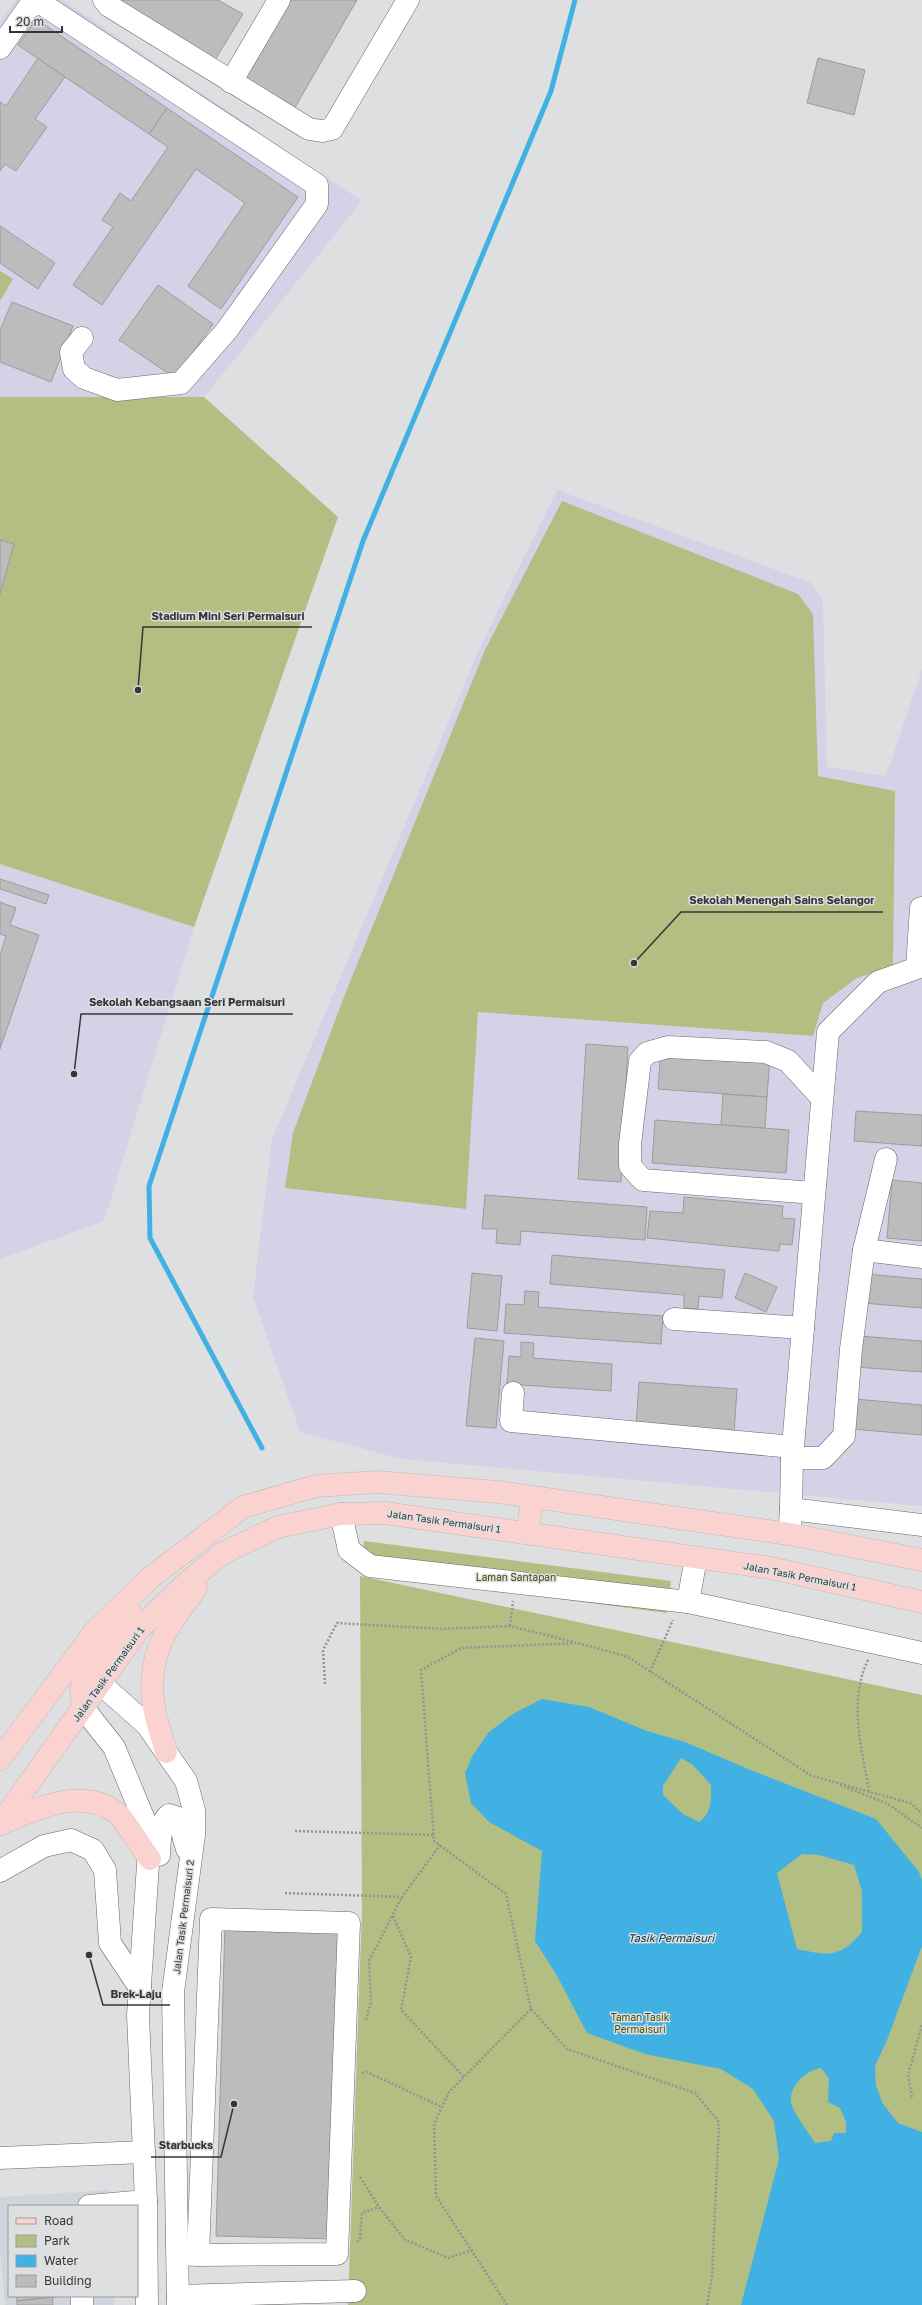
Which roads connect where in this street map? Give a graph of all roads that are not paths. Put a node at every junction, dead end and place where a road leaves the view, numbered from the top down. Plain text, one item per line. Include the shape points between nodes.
1 (104, 0) edge
2 (279, 0) edge
3 (408, 0) edge
4 (0, 48) edge
5 (231, 82) junction
6 (82, 338) dead end
7 (921, 908) dead end
8 (920, 968) edge
9 (822, 1098) junction
10 (886, 1159) dead end
11 (814, 1193) junction
12 (864, 1250) junction
13 (922, 1257) edge
14 (674, 1319) dead end
15 (803, 1328) junction
16 (514, 1393) dead end
17 (793, 1452) junction
18 (533, 1497) junction
19 (792, 1509) junction
20 (341, 1514) junction
21 (922, 1525) edge
22 (528, 1533) junction
23 (789, 1534) junction
24 (223, 1553) junction
25 (696, 1558) junction
26 (922, 1560) edge
27 (150, 1578) junction
28 (688, 1602) junction
29 (922, 1602) edge
30 (922, 1653) edge
31 (88, 1694) junction
32 (166, 1752) junction
33 (0, 1759) edge
34 (0, 1773) edge
35 (0, 1824) edge
36 (150, 1859) junction
37 (190, 1862) junction
38 (0, 1871) edge
39 (142, 1966) junction
40 (140, 1988) junction
41 (174, 2075) junction
42 (205, 2075) junction
43 (174, 2100) junction
44 (204, 2100) junction
45 (144, 2152) junction
46 (0, 2158) edge
47 (146, 2201) junction
48 (100, 2205) edge
49 (188, 2255) junction
50 (355, 2291) dead end
51 (178, 2300) edge
52 (147, 2305) edge

1 - 5 street via 109,6
2 - 5 street
3 - 5 street via 332,129 309,129
4 - 6 street via 28,8 39,2 317,185 317,204 227,330 181,383 117,390 84,378 74,369 70,352
7 - 8 street
8 - 9 street via 878,982 828,1032
9 - 11 street
9 - 11 street via 788,1061 766,1052 668,1047 647,1053 640,1061 630,1144 630,1166 644,1180
10 - 12 street
11 - 15 street
12 - 13 street
12 - 17 street via 851,1349 844,1436 823,1458
14 - 15 street
15 - 17 street
16 - 17 street via 512,1421
17 - 19 street
18 - 22 main road
18 - 23 main road
18 - 27 main road via 377,1482 316,1486 243,1506
19 - 21 street
19 - 23 street
20 - 22 main road, Jalan Tasik Permaisuri 1 via 385,1513
20 - 24 main road, Jalan Tasik Permaisuri 1 via 278,1527
20 - 28 street via 349,1550 370,1566
22 - 25 main road, Jalan Tasik Permaisuri 1
23 - 26 main road
24 - 31 main road, Jalan Tasik Permaisuri 1 via 185,1584 138,1630
24 - 32 main road via 176,1615 158,1645 152,1670 153,1700
25 - 28 street
25 - 29 main road, Jalan Tasik Permaisuri 1 via 771,1568
27 - 31 main road via 131,1610 89,1667
27 - 33 main road via 95,1631
28 - 30 street
31 - 32 street, Jalan Tasik Permaisuri 2 via 147,1725
31 - 34 main road via 62,1700 24,1751
31 - 35 main road, Jalan Tasik Permaisuri 1
31 - 36 street via 114,1747 150,1834
32 - 37 street, Jalan Tasik Permaisuri 2 via 186,1780 194,1810
35 - 36 main road via 48,1804 92,1801 118,1814
36 - 39 street
37 - 39 street via 178,1818 169,1815 165,1818 160,1838 154,1949
37 - 41 street, Jalan Tasik Permaisuri 2 via 190,1943 173,1992
38 - 40 street via 44,1846 71,1840 93,1850 105,1870 110,1943
39 - 40 street
40 - 45 street via 138,2015
41 - 42 street
41 - 43 street, Jalan Tasik Permaisuri 2
42 - 44 street
42 - 49 street via 211,1919 349,1923 337,2254
43 - 44 street
43 - 49 street, Jalan Tasik Permaisuri 2
44 - 49 street
45 - 46 street
45 - 47 street
47 - 48 street
47 - 52 street
49 - 51 street, Jalan Tasik Permaisuri 2
50 - 51 street

